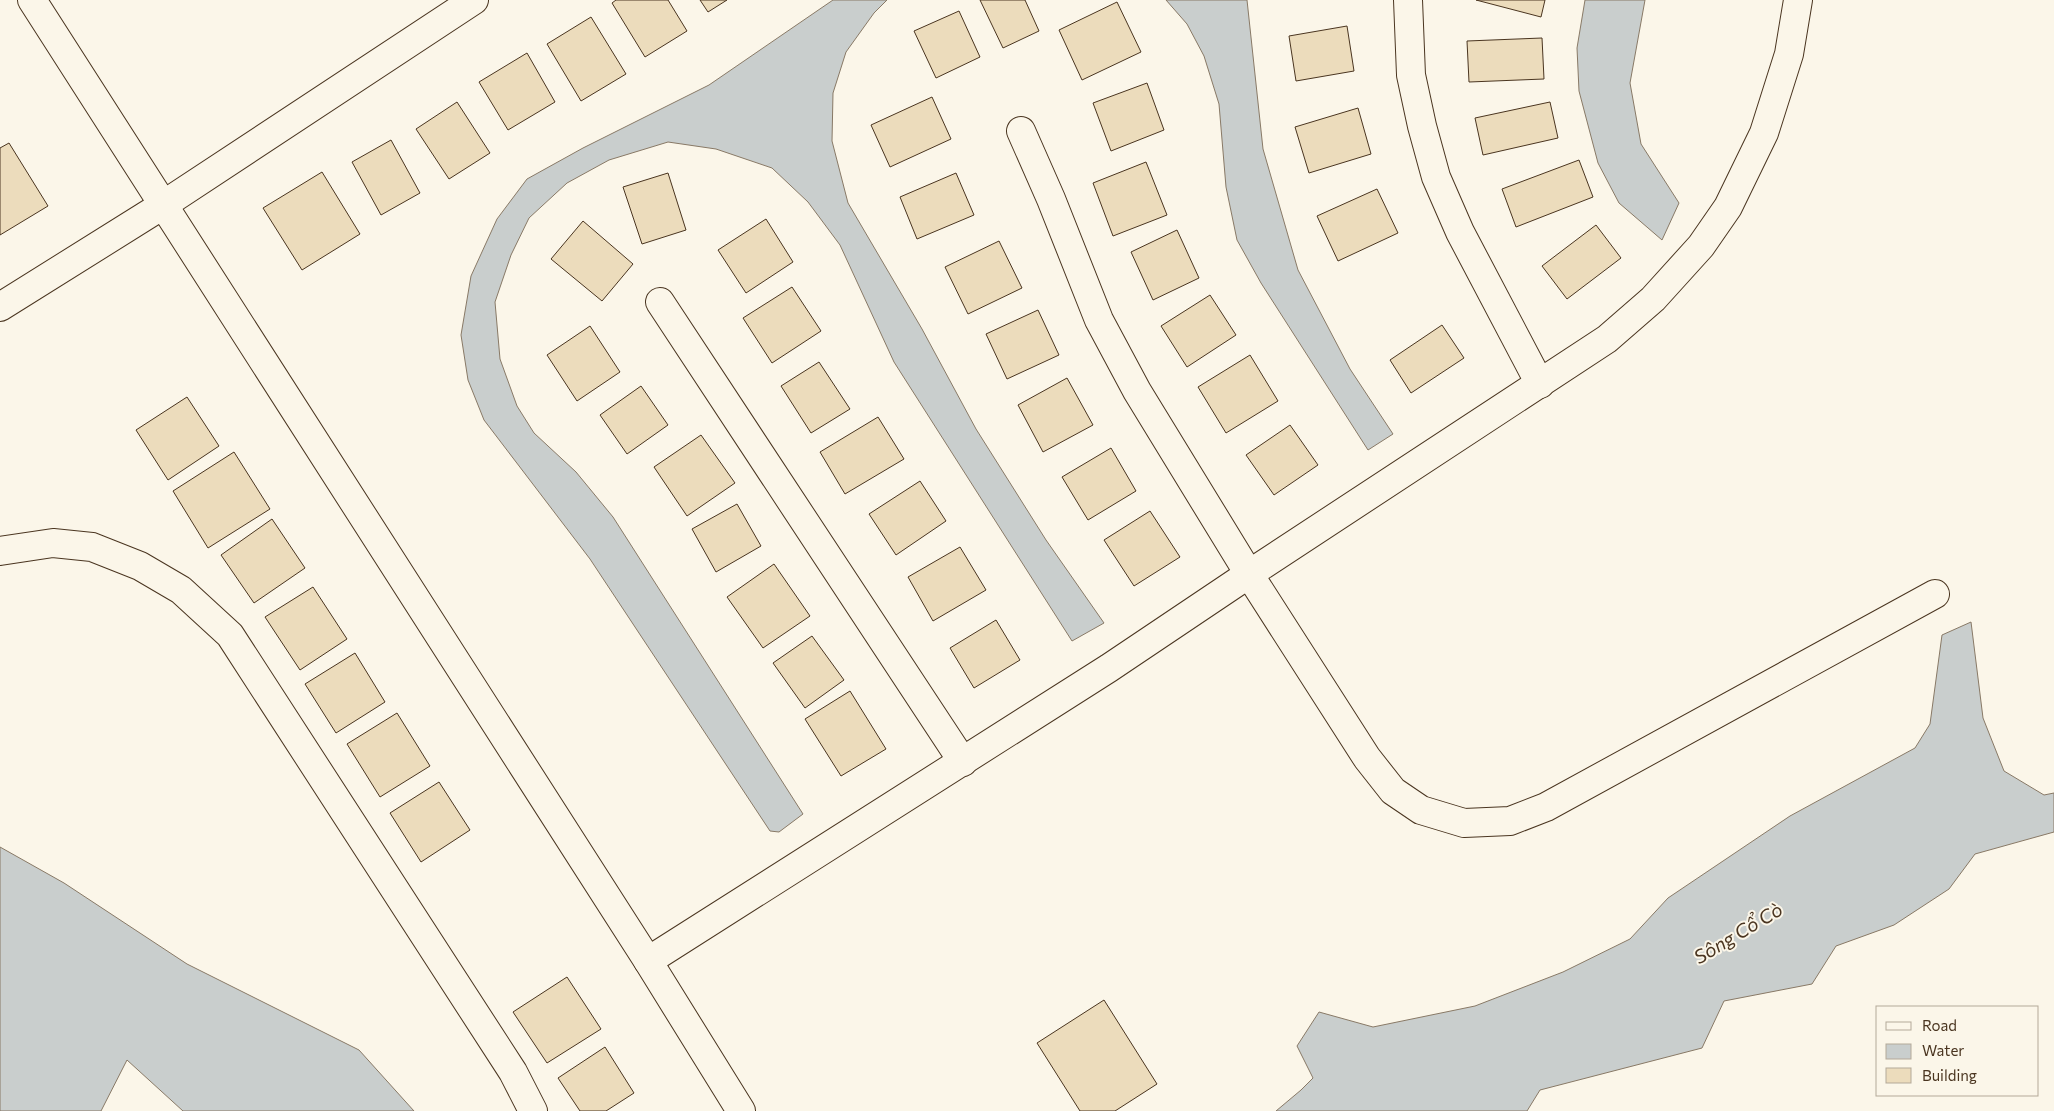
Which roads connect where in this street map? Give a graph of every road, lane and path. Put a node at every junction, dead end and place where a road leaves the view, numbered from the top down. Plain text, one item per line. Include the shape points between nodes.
1 (32, 0) edge
2 (474, 0) edge
3 (1408, 0) edge
4 (1798, 0) edge
5 (1021, 131) dead end
6 (163, 206) junction
7 (660, 302) dead end
8 (0, 307) edge
9 (1540, 384) junction
10 (0, 551) edge
11 (1249, 574) junction
12 (1935, 594) dead end
13 (963, 762) junction
14 (648, 961) junction
15 (533, 1111) edge
16 (741, 1111) edge

1 - 6 street
2 - 6 street
3 - 9 street via 1411,75 1436,177 1460,232
4 - 9 street via 1789,54 1764,133 1728,207 1700,246 1653,299 1607,339
5 - 11 street via 1099,320 1136,391
6 - 8 street
6 - 14 street
7 - 13 street
9 - 11 street
10 - 15 street via 53,543 92,547 140,566 181,590 230,635 513,1072
11 - 12 street via 1367,758 1393,792 1421,810 1464,823 1510,821 1546,807
11 - 13 street
13 - 14 street
14 - 16 street

